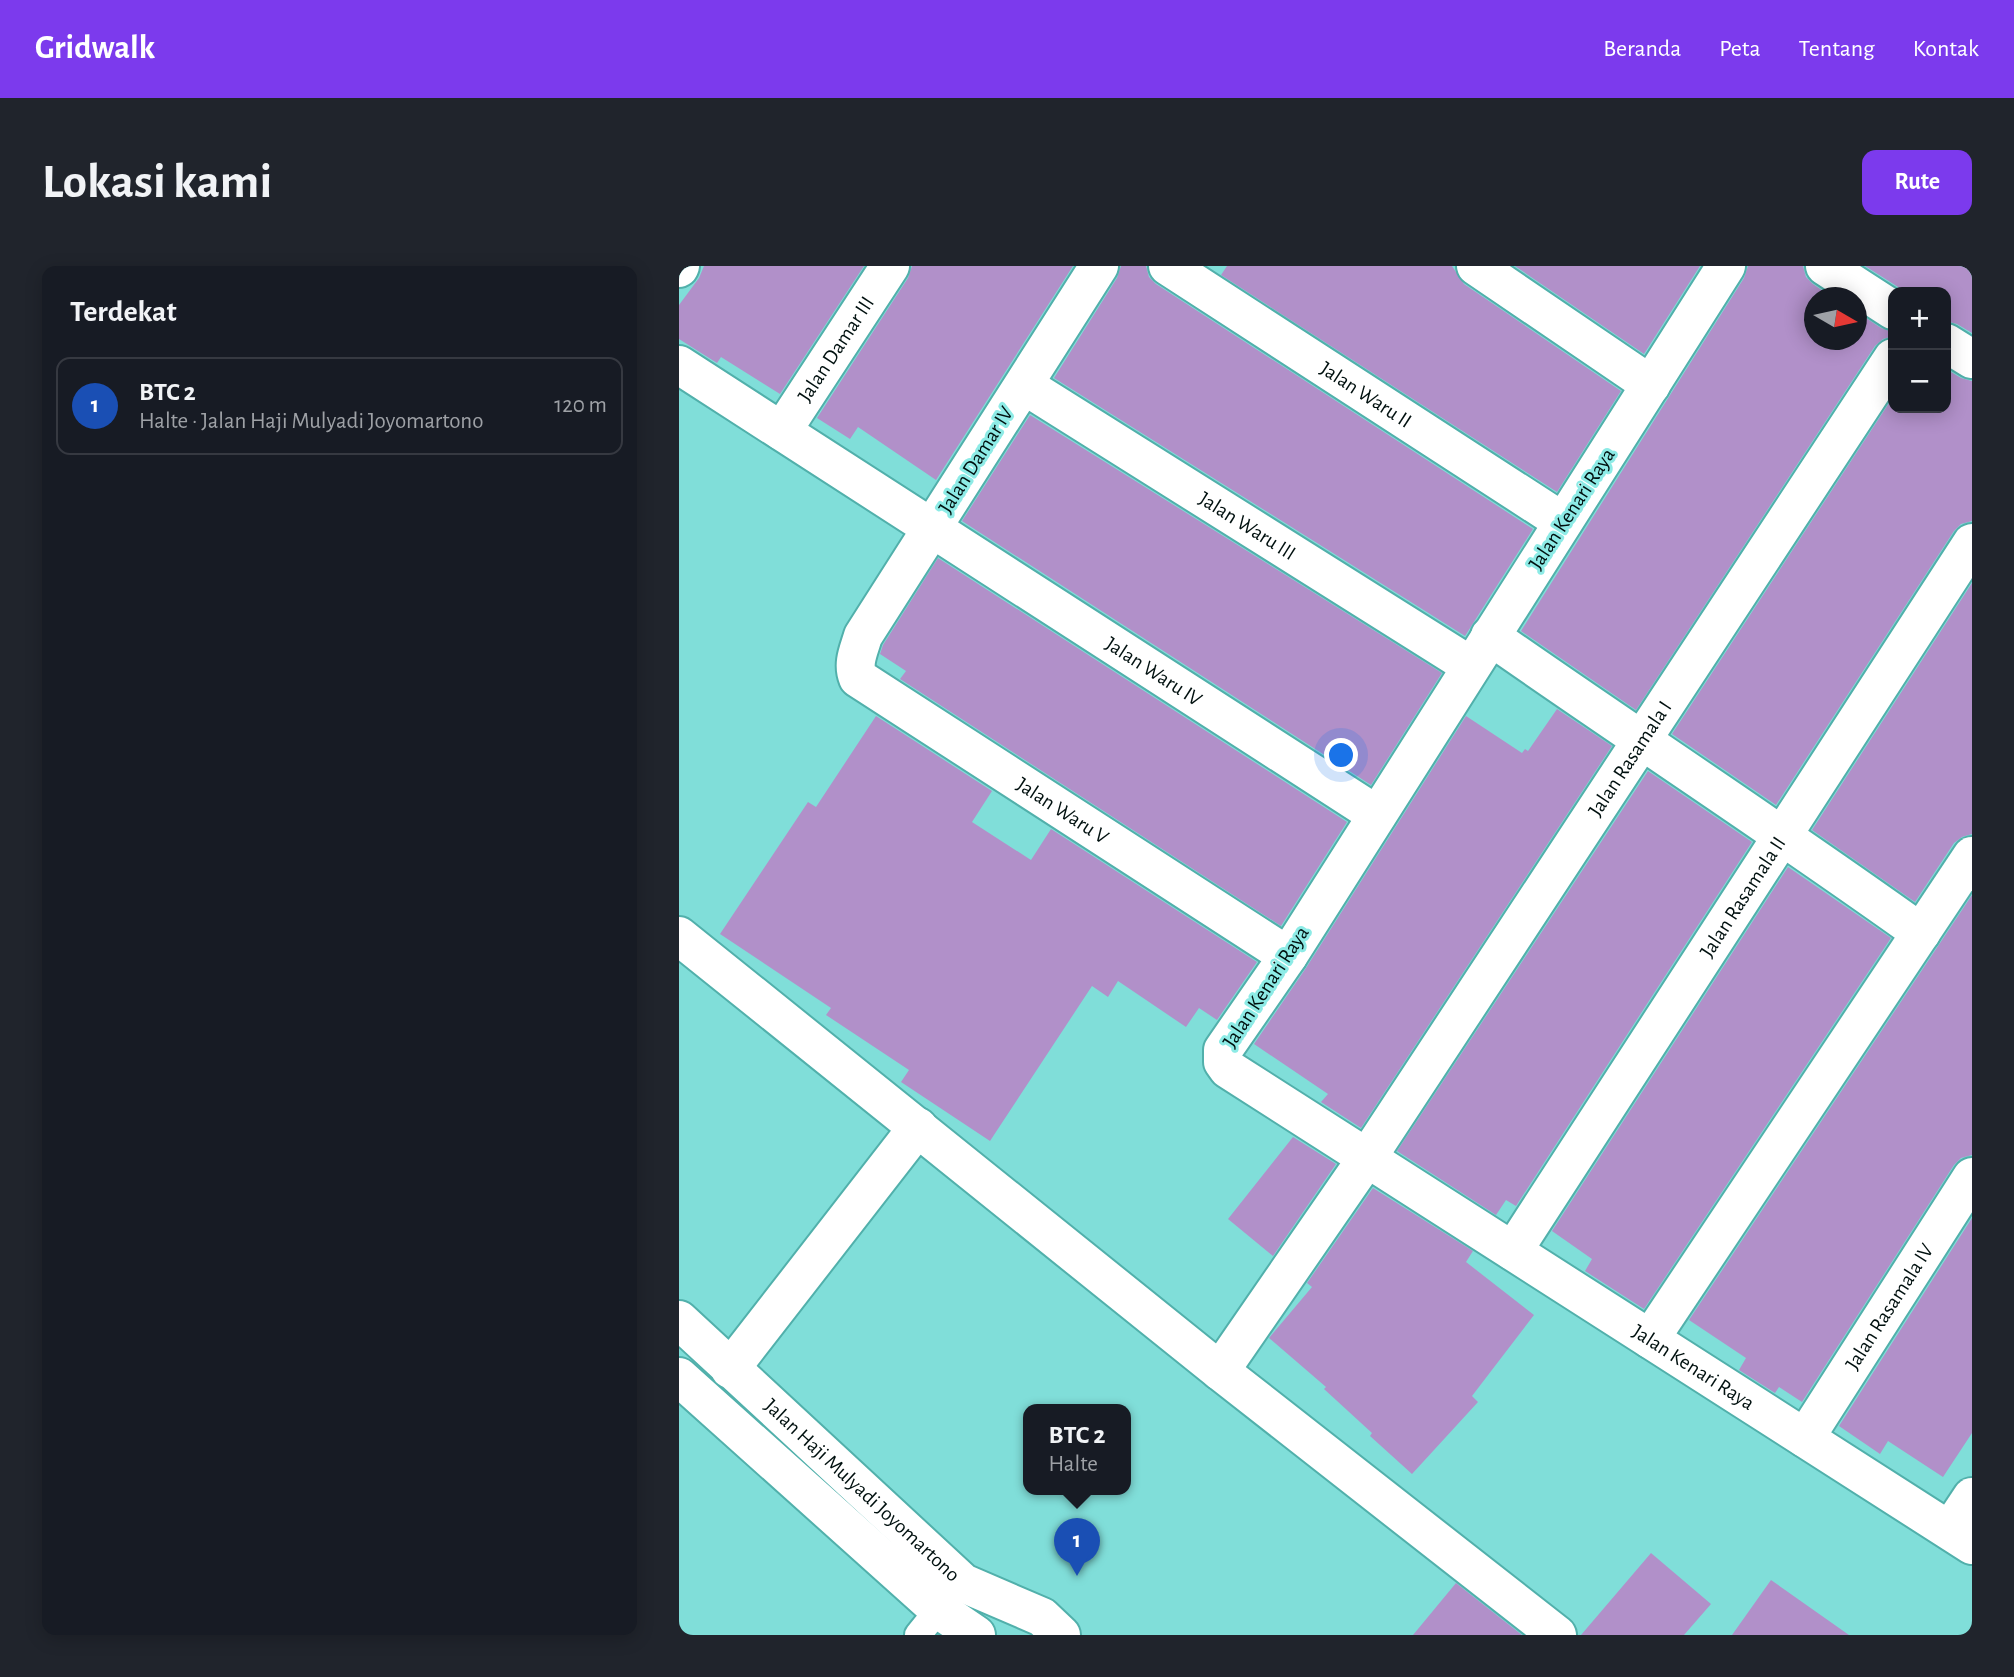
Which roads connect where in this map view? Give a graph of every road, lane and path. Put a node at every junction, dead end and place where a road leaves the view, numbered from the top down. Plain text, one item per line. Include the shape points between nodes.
1 (890, 266) edge
2 (1099, 266) edge
3 (1168, 266) edge
4 (1476, 266) edge
5 (1726, 266) edge
6 (1825, 266) edge
7 (1888, 307) edge
8 (1951, 346) edge
9 (1972, 359) edge
10 (679, 365) edge
11 (1888, 366) edge
12 (1024, 385) junction
13 (1651, 385) junction
14 (782, 431) junction
15 (1563, 522) junction
16 (933, 528) junction
17 (1972, 543) edge
18 (1480, 651) junction
19 (857, 655) joint
20 (1641, 742) junction
21 (1377, 815) junction
22 (1784, 835) junction
23 (1972, 856) edge
24 (1921, 933) junction
25 (679, 936) edge
26 (1288, 956) junction
27 (918, 1127) junction
28 (1367, 1158) junction
29 (1972, 1177) edge
30 (1513, 1251) junction
31 (679, 1320) edge
32 (1650, 1339) junction
33 (730, 1369) junction
34 (1220, 1371) junction
35 (679, 1377) edge
36 (1805, 1438) junction
37 (1972, 1497) edge
38 (1961, 1538) edge
39 (939, 1609) edge
40 (976, 1635) edge
41 (1061, 1635) edge
42 (1557, 1635) edge

1 - 14 street, Jalan Damar III
2 - 12 street, Jalan Damar IV
3 - 15 street, Jalan Waru II
4 - 13 street
5 - 13 street, Jalan Kenari Raya
6 - 7 street
8 - 9 street
10 - 14 street, Jalan Waru IV
11 - 20 street, Jalan Rasamala I
12 - 16 street, Jalan Damar IV
12 - 18 street, Jalan Waru III
13 - 15 street, Jalan Kenari Raya
14 - 16 street, Jalan Waru IV
15 - 18 street, Jalan Kenari Raya
16 - 19 street, Jalan Damar IV via 863,636
16 - 21 street, Jalan Waru IV
17 - 22 street, Jalan Rasamala II
18 - 20 street, Jalan Waru III
18 - 21 street, Jalan Kenari Raya
19 - 26 street, Jalan Waru V via 858,678
20 - 22 street, Jalan Waru III
20 - 28 street, Jalan Rasamala I
21 - 26 street, Jalan Kenari Raya
22 - 24 street, Jalan Waru III
22 - 30 street, Jalan Rasamala II
23 - 24 street
24 - 32 street
25 - 27 street
26 - 28 street, Jalan Kenari Raya via 1223,1050 1223,1062
27 - 33 street
27 - 34 street
28 - 30 street, Jalan Kenari Raya
28 - 34 street, Jalan Rasamala I
29 - 36 street, Jalan Rasamala IV
30 - 32 street, Jalan Kenari Raya
31 - 33 street, Jalan Haji Mulyadi Joyomartono
32 - 36 street, Jalan Kenari Raya
33 - 39 street, Jalan Haji Mulyadi Joyomartono
34 - 42 street
35 - 39 street, Jalan Haji Mulyadi Joyomartono
36 - 38 street, Jalan Kenari Raya
37 - 38 street
39 - 40 street, Jalan Haji Mulyadi Joyomartono
39 - 41 street, Jalan Haji Mulyadi Joyomartono via 1042,1617

